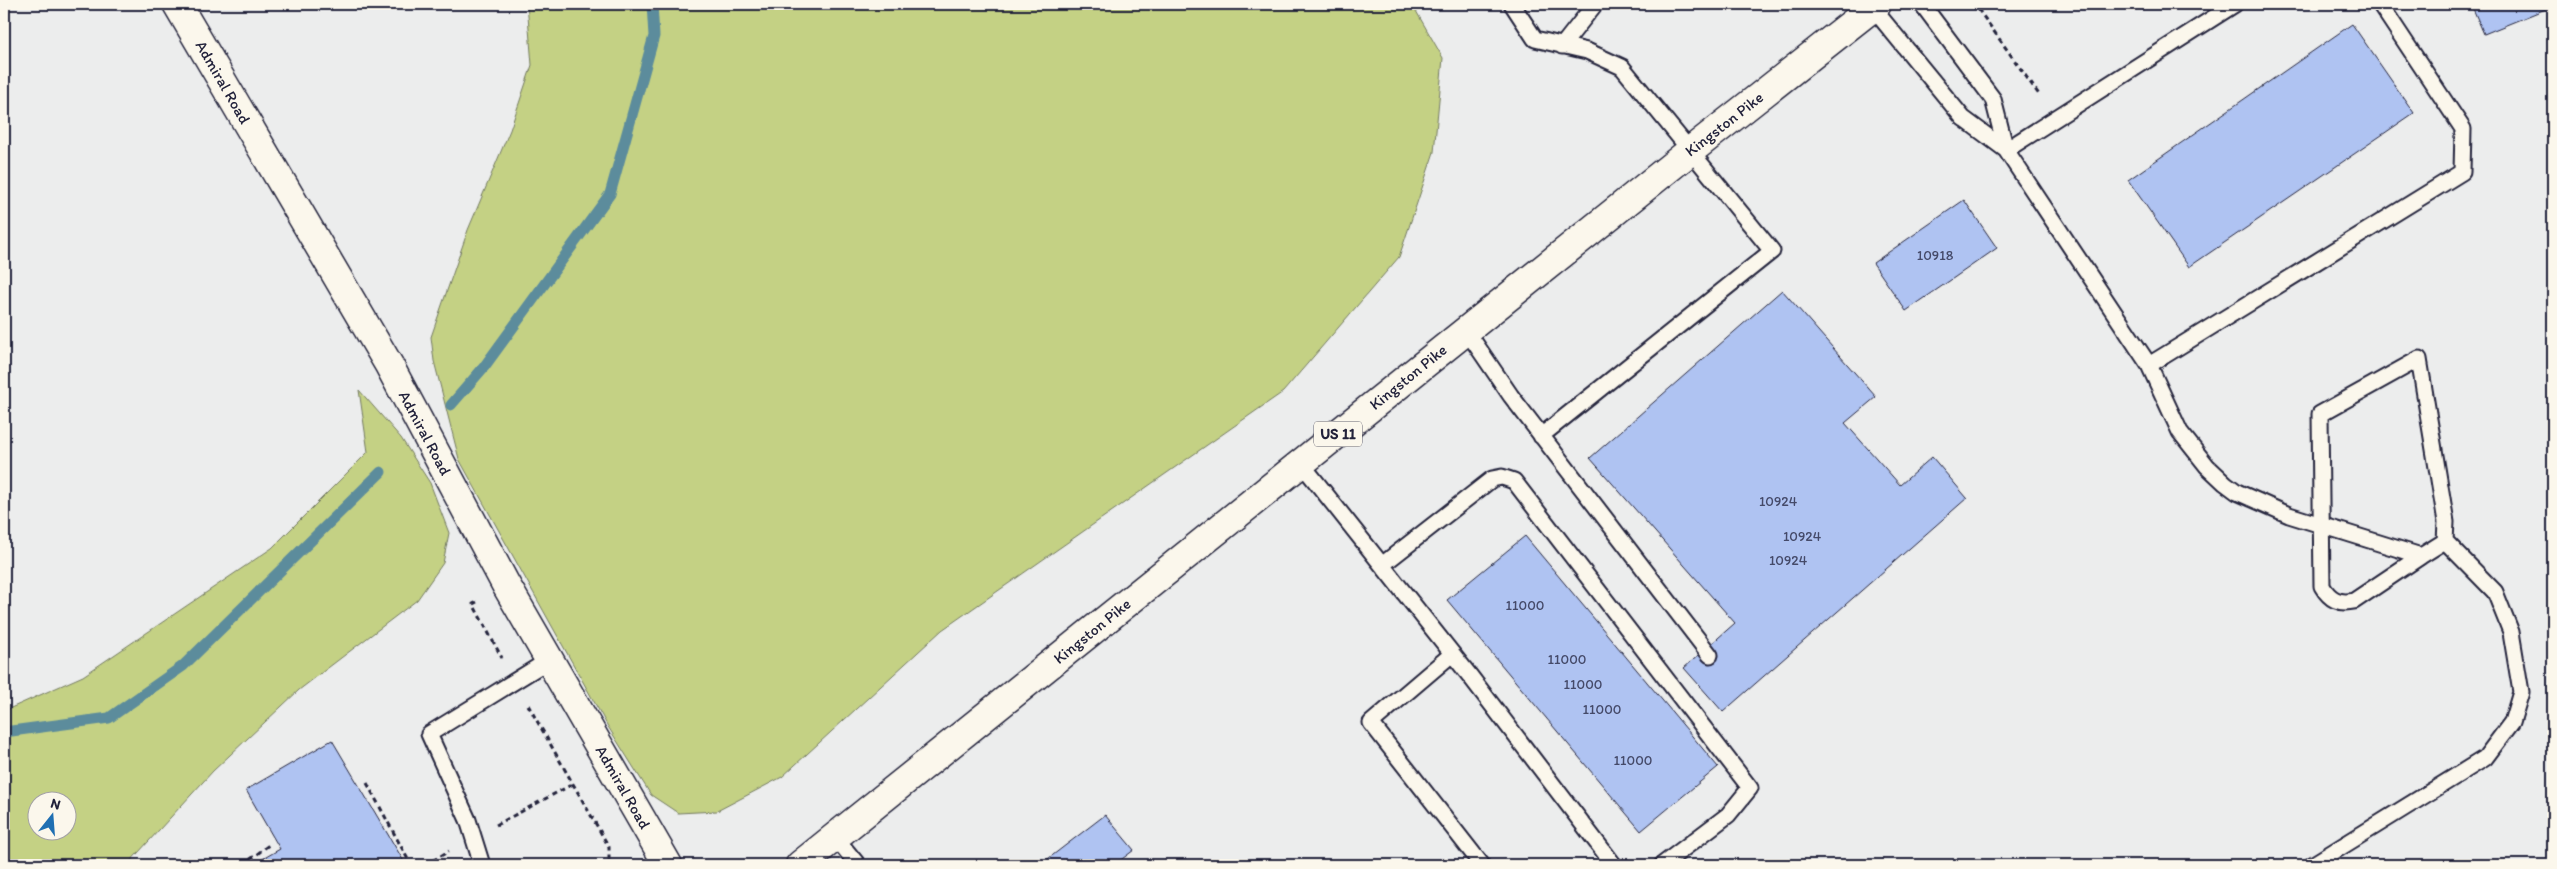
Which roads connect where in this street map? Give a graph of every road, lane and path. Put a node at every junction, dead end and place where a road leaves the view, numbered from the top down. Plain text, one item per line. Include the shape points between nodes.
1 (177, 4) edge
2 (1512, 4) edge
3 (1595, 4) edge
4 (1922, 4) edge
5 (2235, 4) edge
6 (2380, 4) edge
7 (1874, 6) edge
8 (1978, 8) dead end
9 (1562, 46) junction
10 (2055, 118) junction
11 (2006, 150) junction
12 (1689, 152) junction
13 (1466, 330) junction
14 (2149, 365) junction
15 (1541, 436) junction
16 (1301, 463) junction
17 (2323, 524) junction
18 (2445, 541) junction
19 (2421, 556) junction
20 (1382, 565) junction
21 (506, 585) junction
22 (1452, 654) junction
23 (1710, 655) dead end
24 (549, 660) junction
25 (514, 681) junction
26 (367, 783) dead end
27 (835, 837) junction
28 (270, 844) dead end
29 (244, 865) edge
30 (411, 865) edge
31 (482, 865) edge
32 (609, 865) edge
33 (668, 865) edge
34 (800, 865) edge
35 (858, 865) edge
36 (1482, 865) edge
37 (1614, 865) edge
38 (1662, 865) edge
39 (2312, 865) edge

1 - 21 main road, Admiral Road via 389,365
2 - 9 lane via 1535,39
3 - 9 lane
4 - 11 lane via 1993,98
5 - 10 lane
6 - 14 lane via 2463,129 2462,172
7 - 11 lane via 1963,118
7 - 12 main road, Kingston Pike / US 11
8 - 10 path
9 - 12 lane via 1587,51 1622,67
10 - 11 lane
11 - 14 lane
12 - 13 main road, Kingston Pike / US 11
12 - 15 lane via 1772,250
13 - 15 lane
13 - 16 main road, Kingston Pike / US 11
14 - 17 lane via 2180,432 2225,484 2289,515
15 - 23 lane
16 - 20 lane
16 - 27 main road, Kingston Pike / US 11
17 - 18 lane via 2320,414 2419,359 2446,522
17 - 19 lane
17 - 19 lane via 2322,586 2327,595 2343,603 2365,596
18 - 19 lane
18 - 39 lane via 2495,592 2511,632 2521,692 2512,722 2485,758
20 - 22 lane
20 - 38 lane via 1492,480 1502,477 1514,481 1750,788 1728,814
21 - 24 main road, Admiral Road
21 - 25 path via 473,604
22 - 36 lane via 1371,723
22 - 37 lane
24 - 25 lane
24 - 33 main road, Admiral Road
25 - 31 lane via 429,734 468,820
25 - 32 path via 609,847
26 - 30 path
27 - 34 main road, Kingston Pike / US 11
27 - 35 lane
28 - 29 path

